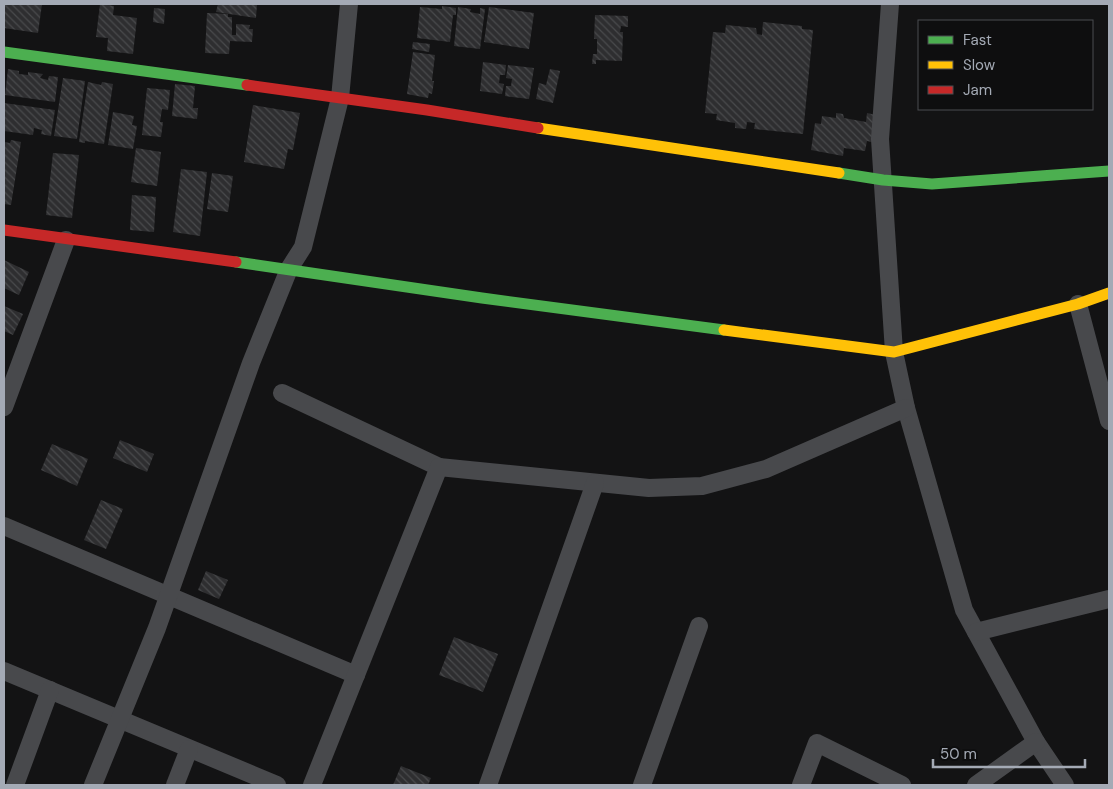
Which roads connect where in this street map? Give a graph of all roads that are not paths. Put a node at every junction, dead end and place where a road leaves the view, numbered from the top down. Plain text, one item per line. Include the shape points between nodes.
1 (349, 4) edge
2 (890, 4) edge
3 (4, 52) edge
4 (340, 98) junction
5 (1109, 171) edge
6 (883, 180) junction
7 (4, 230) edge
8 (66, 240) junction
9 (289, 269) junction
10 (1109, 294) edge
11 (1078, 304) junction
12 (894, 352) junction
13 (282, 393) dead end
14 (4, 407) edge
15 (906, 408) junction
16 (1109, 421) edge
17 (439, 467) junction
18 (595, 483) junction
19 (4, 526) edge
20 (169, 595) junction
21 (1109, 599) edge
22 (699, 626) dead end
23 (976, 632) junction
24 (4, 670) edge
25 (356, 675) junction
26 (50, 690) junction
27 (120, 720) junction
28 (1036, 742) junction
29 (190, 749) junction
30 (15, 785) edge
31 (94, 785) edge
32 (175, 785) edge
33 (277, 785) edge
34 (312, 785) edge
35 (488, 785) edge
36 (642, 785) edge
37 (801, 785) edge
38 (902, 785) edge
39 (976, 785) edge
40 (1065, 785) edge

1 - 4 street
2 - 6 street via 880,139
3 - 4 street
4 - 6 street
4 - 9 street via 303,247
5 - 6 street via 932,184
6 - 12 street
7 - 8 street
8 - 9 street
8 - 14 street
9 - 12 street
9 - 20 street via 251,363
10 - 11 street
11 - 12 street
11 - 16 street
12 - 15 street
13 - 17 street
15 - 18 street via 766,469 702,486 649,488
15 - 23 street via 964,610
17 - 18 street
17 - 25 street
18 - 35 street
19 - 20 street
20 - 25 street
20 - 27 street
21 - 23 street
22 - 36 street
23 - 28 street
24 - 26 street
25 - 34 street
26 - 27 street
26 - 30 street
27 - 29 street
27 - 31 street
28 - 39 street
28 - 40 street
29 - 32 street
29 - 33 street
37 - 38 street via 817,743

